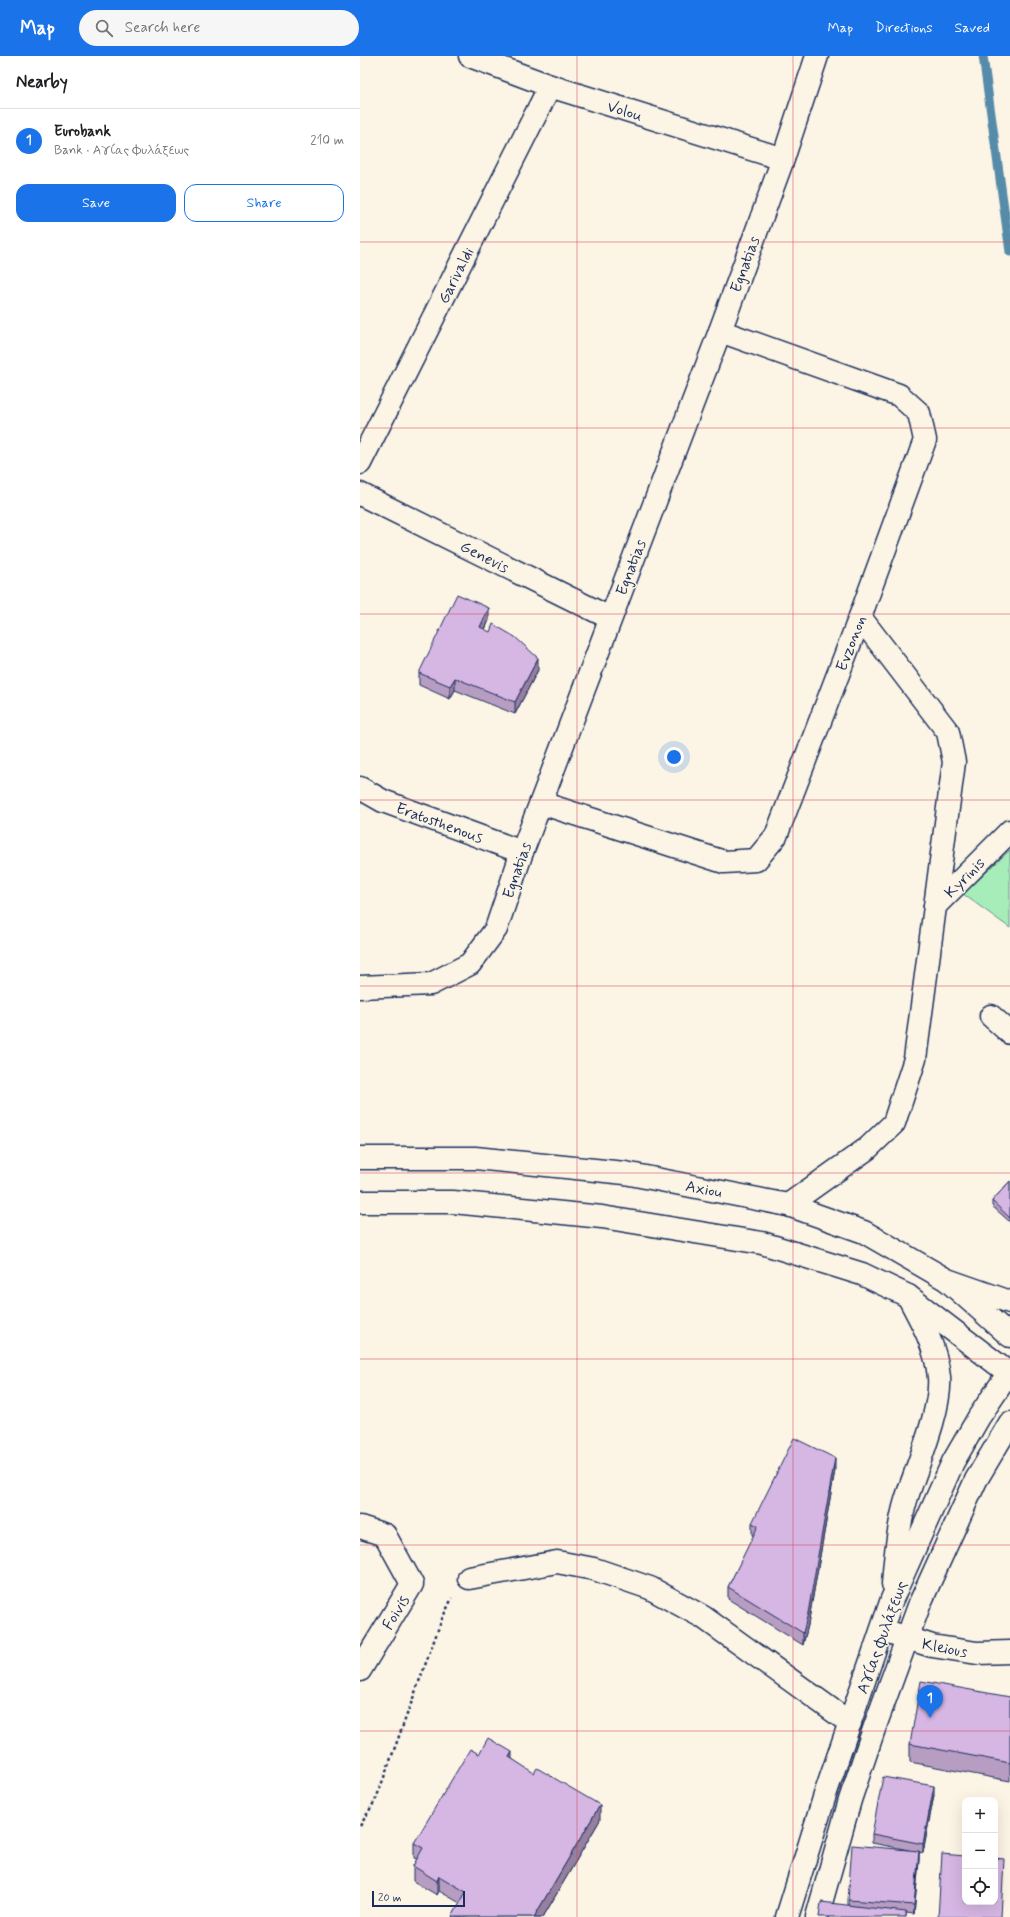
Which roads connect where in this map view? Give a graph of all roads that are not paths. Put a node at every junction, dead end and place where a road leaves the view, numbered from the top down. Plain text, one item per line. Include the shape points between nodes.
1 (470, 56) edge
2 (817, 56) edge
3 (550, 86) junction
4 (783, 159) junction
5 (720, 331) junction
6 (360, 463) edge
7 (360, 494) edge
8 (860, 617) junction
9 (610, 618) junction
10 (360, 788) edge
11 (541, 803) junction
12 (1010, 831) edge
13 (522, 852) junction
14 (935, 906) junction
15 (360, 987) edge
16 (991, 1016) dead end
17 (1010, 1033) edge
18 (360, 1158) edge
19 (360, 1202) edge
20 (788, 1205) junction
21 (946, 1280) junction
22 (908, 1296) junction
23 (1010, 1302) edge
24 (1010, 1336) edge
25 (1010, 1372) edge
26 (1010, 1423) edge
27 (360, 1527) edge
28 (469, 1578) road end
29 (892, 1599) junction
30 (883, 1630) junction
31 (906, 1638) junction
32 (1010, 1652) edge
33 (360, 1670) edge
34 (850, 1723) junction
35 (787, 1917) edge
36 (817, 1917) edge

1 - 3 street, Volou
2 - 4 street, Egnatias
3 - 4 street, Volou
3 - 6 street, Garivaldi
4 - 5 street, Egnatias
5 - 8 street, Evzonon via 899,395 919,413 925,440
5 - 9 street, Egnatias
7 - 9 street, Genevis
8 - 11 street, Evzonon via 776,836 756,860 724,862
8 - 14 street via 948,732 954,762
9 - 11 street, Egnatias
10 - 13 street, Eratosthenous via 383,800
11 - 13 street, Egnatias
12 - 14 street, Kyrinis
13 - 15 street, Egnatias via 496,929 470,964 431,984
14 - 20 street via 915,1059 894,1123 868,1148
16 - 17 street
18 - 20 street, Axiou via 475,1158 625,1172
19 - 22 street via 453,1202 595,1216 754,1242 862,1274
20 - 21 street, Axiou via 864,1232
21 - 23 street
21 - 24 street, Axiou
22 - 25 street
22 - 29 street via 924,1325 934,1351 940,1379 935,1410 906,1502 895,1550
25 - 29 street, Αγίας Φυλάξεως via 979,1417 953,1462
26 - 31 street, Αγίας Φυλάξεως via 976,1480
27 - 33 street, Foivis via 385,1535 412,1584
28 - 34 street via 557,1562 594,1569 650,1588 703,1617
29 - 30 street, Αγίας Φυλάξεως
30 - 31 street, Kleious
30 - 34 street, Αγίας Φυλάξεως
31 - 32 street, Kleious via 932,1646 977,1653
31 - 36 street, Αγίας Φυλάξεως via 850,1800
34 - 35 street, Αγίας Φυλάξεως

